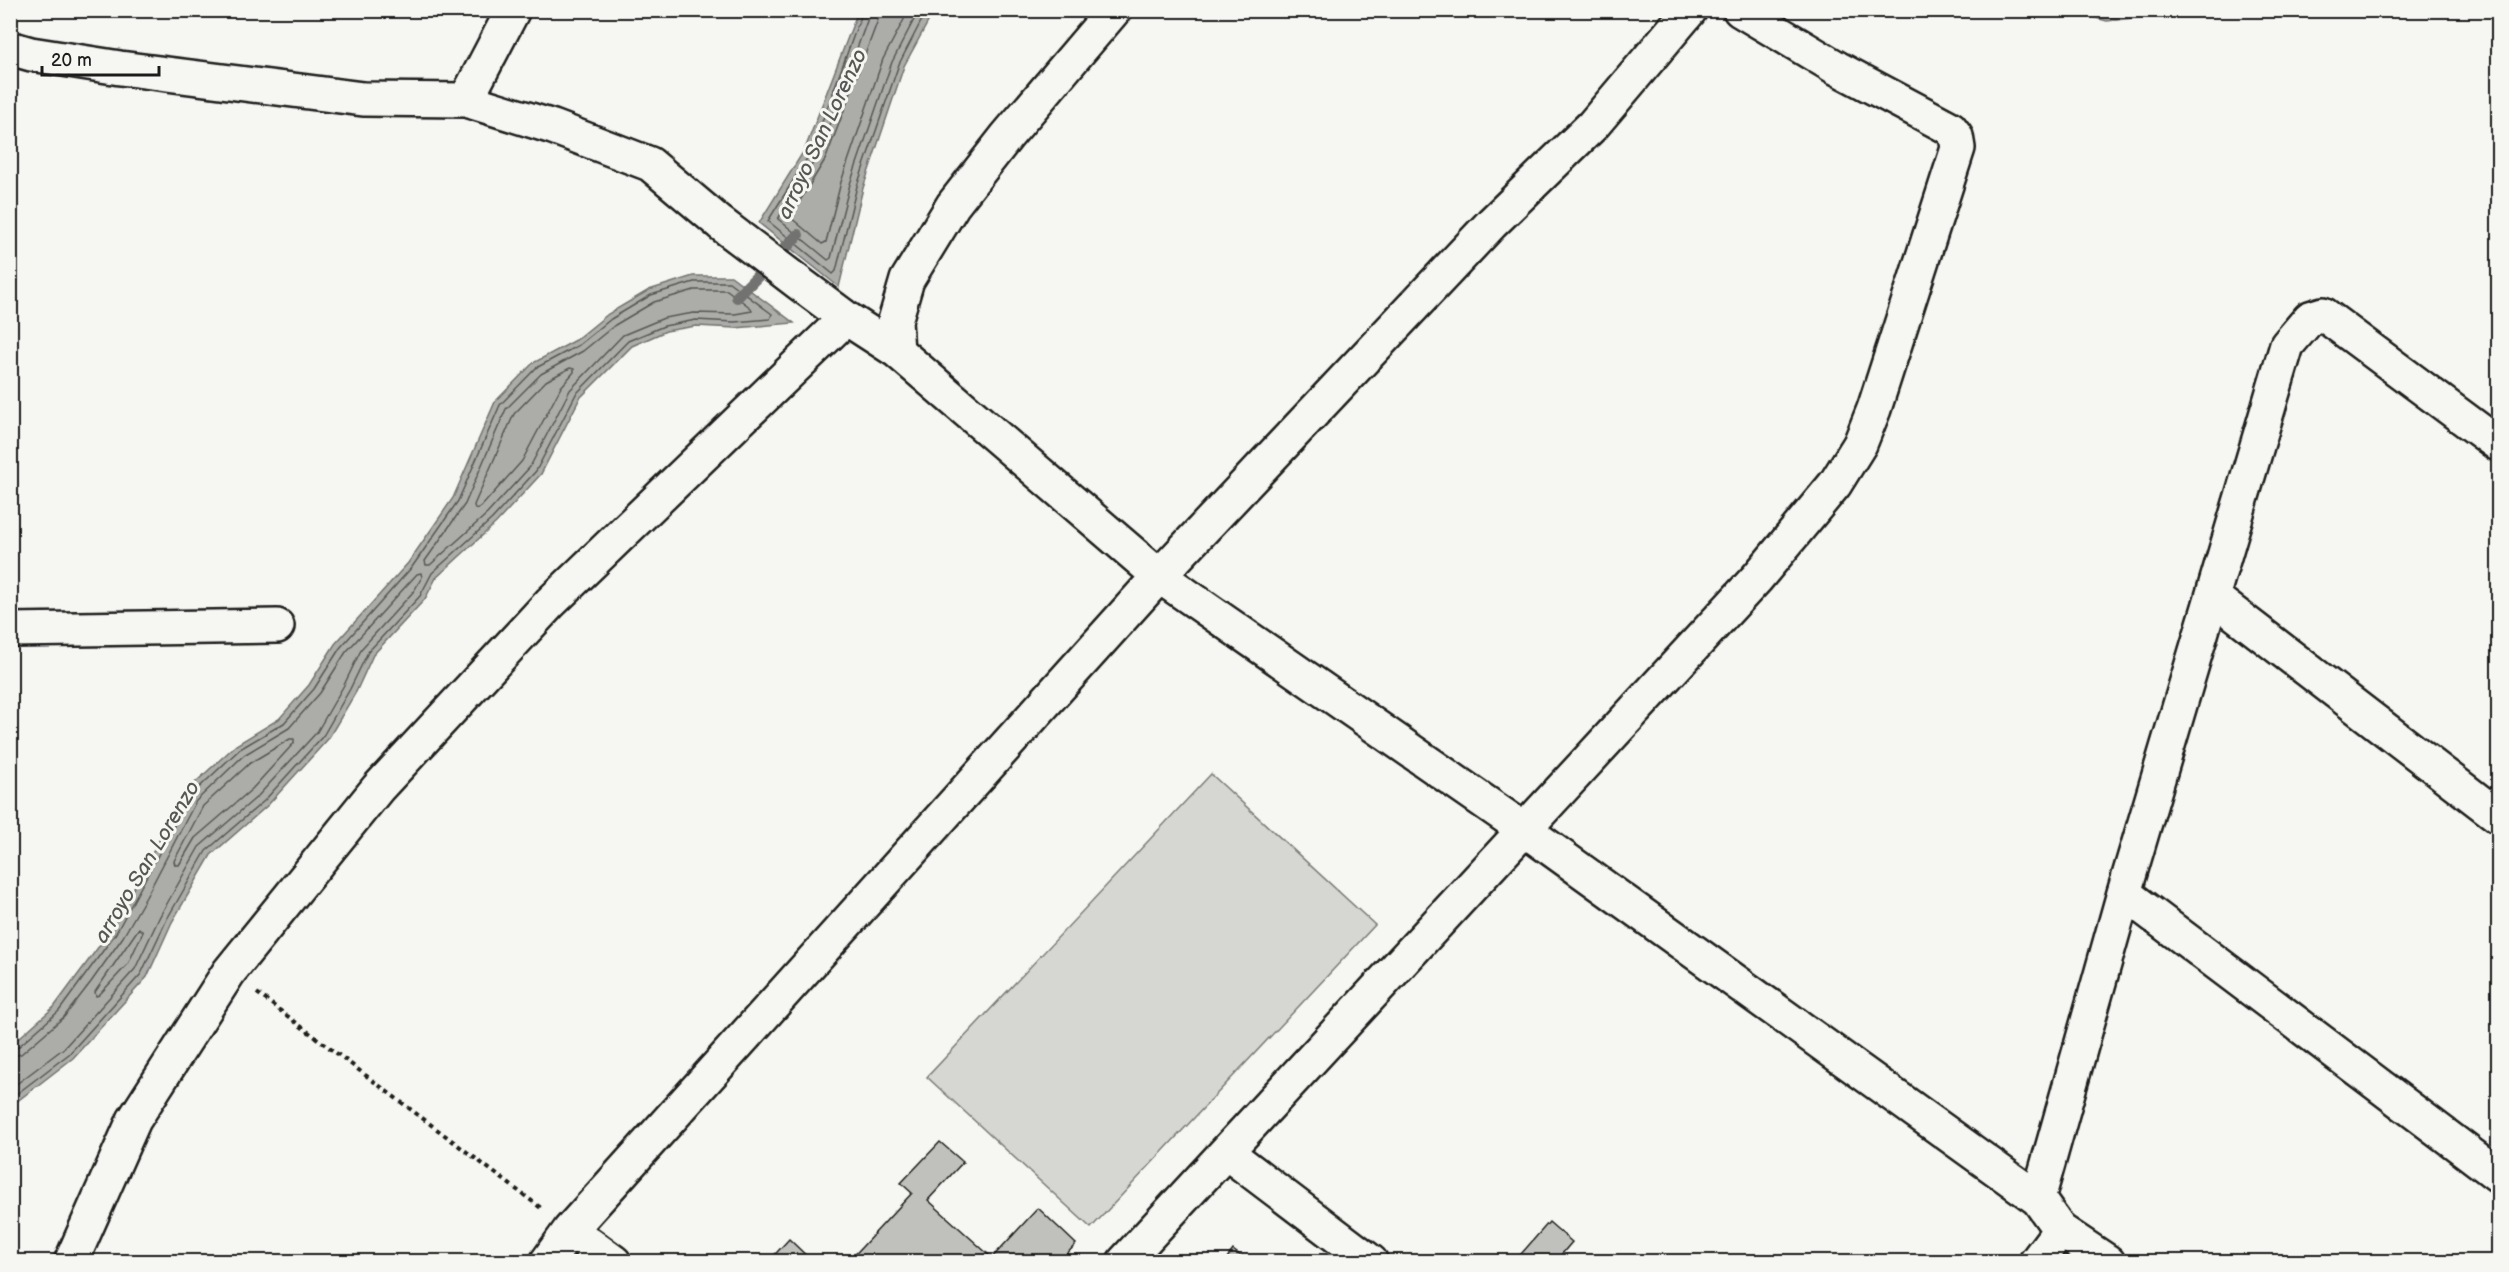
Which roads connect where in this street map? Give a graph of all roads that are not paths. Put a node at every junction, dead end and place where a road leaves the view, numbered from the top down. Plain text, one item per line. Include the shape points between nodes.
1 (513, 10) edge
2 (1114, 10) edge
3 (1690, 10) edge
4 (1740, 10) edge
5 (10, 48) edge
6 (466, 100) junction
7 (846, 318) junction
8 (897, 351) junction
9 (2499, 444) edge
10 (1159, 576) junction
11 (2213, 597) junction
12 (276, 626) dead end
13 (10, 630) edge
14 (2499, 816) edge
15 (1525, 830) junction
16 (2124, 893) junction
17 (1226, 1152) junction
18 (2499, 1175) edge
19 (2038, 1199) junction
20 (570, 1230) junction
21 (2060, 1230) junction
22 (71, 1262) edge
23 (547, 1262) edge
24 (614, 1262) edge
25 (1124, 1262) edge
26 (1371, 1262) edge
27 (2036, 1262) edge
28 (2108, 1262) edge

1 - 6 street
2 - 8 street via 953,205 907,280 895,321
3 - 10 street via 1593,125 1492,222
4 - 15 street via 1950,128 1958,148 1860,444 1834,484 1757,578
5 - 6 street via 120,68 363,99
6 - 7 street via 553,127 650,164 720,223
7 - 8 street
7 - 22 street via 550,603 378,788 230,972 134,1120
8 - 10 street
9 - 11 street via 2323,314 2310,318 2287,345
10 - 15 street
10 - 20 street
11 - 14 street
11 - 16 street
12 - 13 street
15 - 17 street
15 - 19 street
16 - 18 street
16 - 19 street
17 - 25 street
17 - 26 street
19 - 21 street
20 - 23 street
20 - 24 street
21 - 27 street
21 - 28 street

